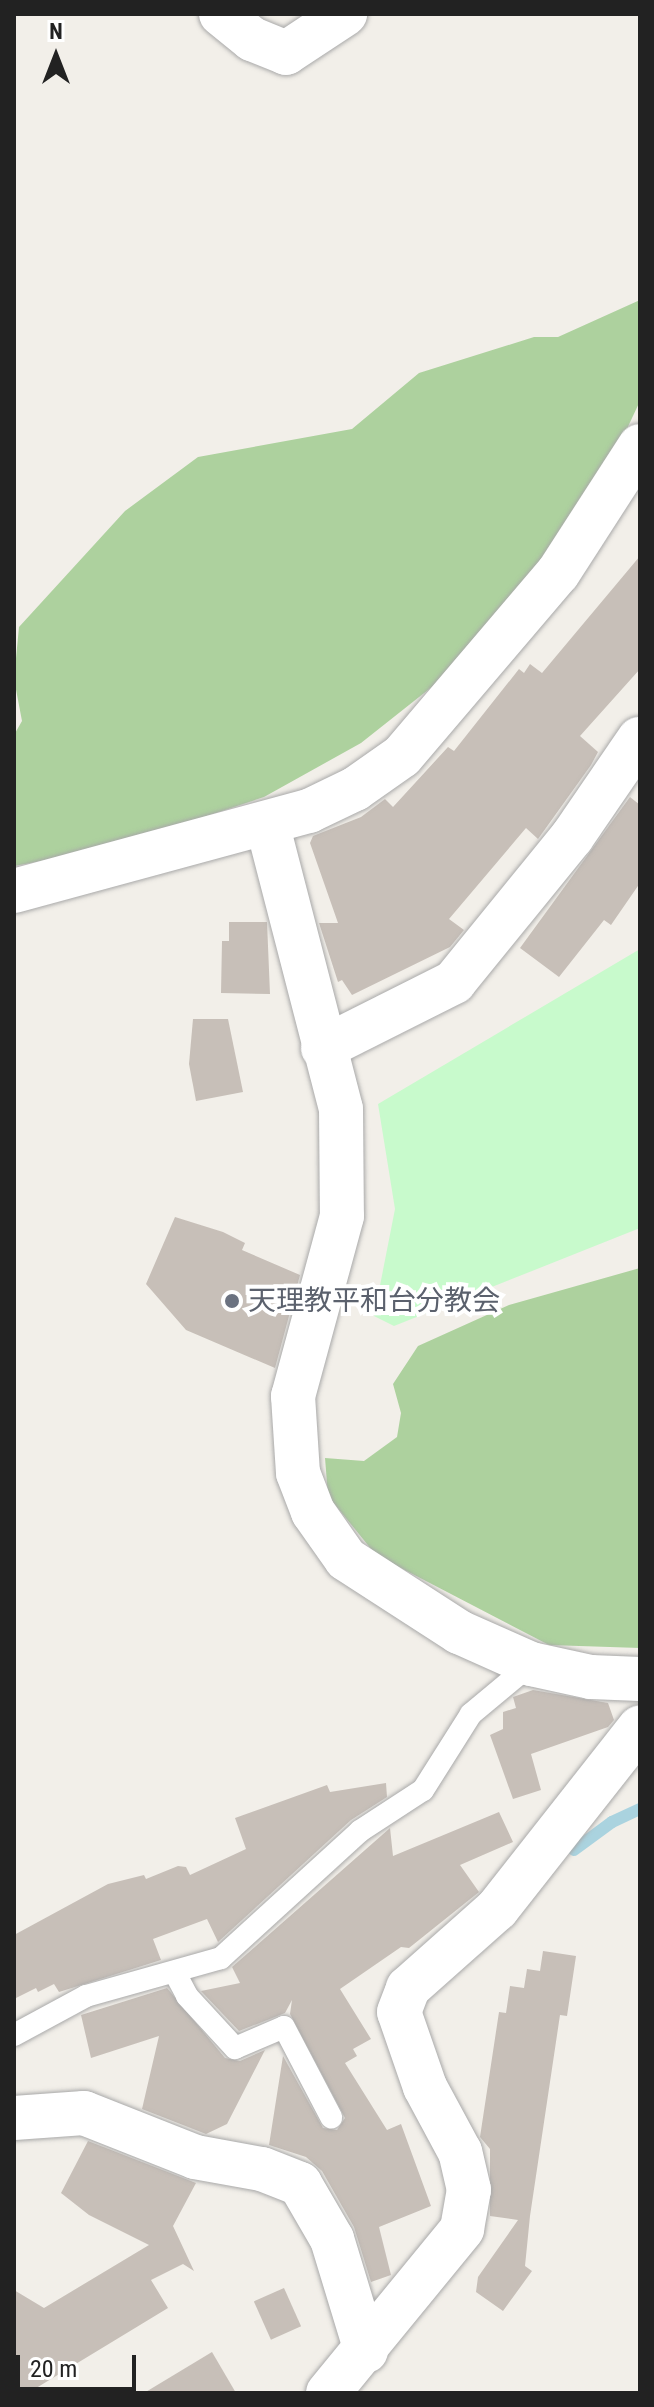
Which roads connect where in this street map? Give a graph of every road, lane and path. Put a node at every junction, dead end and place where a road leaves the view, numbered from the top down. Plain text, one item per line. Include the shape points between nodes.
1 (221, 14) edge
2 (345, 14) edge
3 (640, 446) edge
4 (639, 739) edge
5 (267, 823) junction
6 (14, 891) edge
7 (323, 1048) junction
8 (531, 1664) junction
9 (640, 1679) edge
10 (640, 1727) edge
11 (175, 1973) junction
12 (14, 2035) edge
13 (331, 2117) dead end
14 (14, 2118) edge
15 (366, 2351) junction
16 (328, 2393) edge

1 - 2 street via 252,39 286,53
3 - 5 street via 558,573 402,756 355,789
4 - 7 street via 572,837 454,982
5 - 6 street
5 - 7 street
7 - 8 street via 341,1109 342,1216 293,1396 298,1473 313,1512 346,1559 459,1632
8 - 9 street via 591,1677
8 - 11 lane via 471,1714 423,1790 360,1831 221,1958
10 - 15 street via 497,1909 408,1988 399,2012 425,2087 460,2152 469,2190 462,2229
11 - 12 lane via 86,1996
11 - 13 lane via 187,1996 235,2048 284,2027
14 - 15 street via 84,2113 195,2157 262,2169 300,2184 332,2239
15 - 16 street

